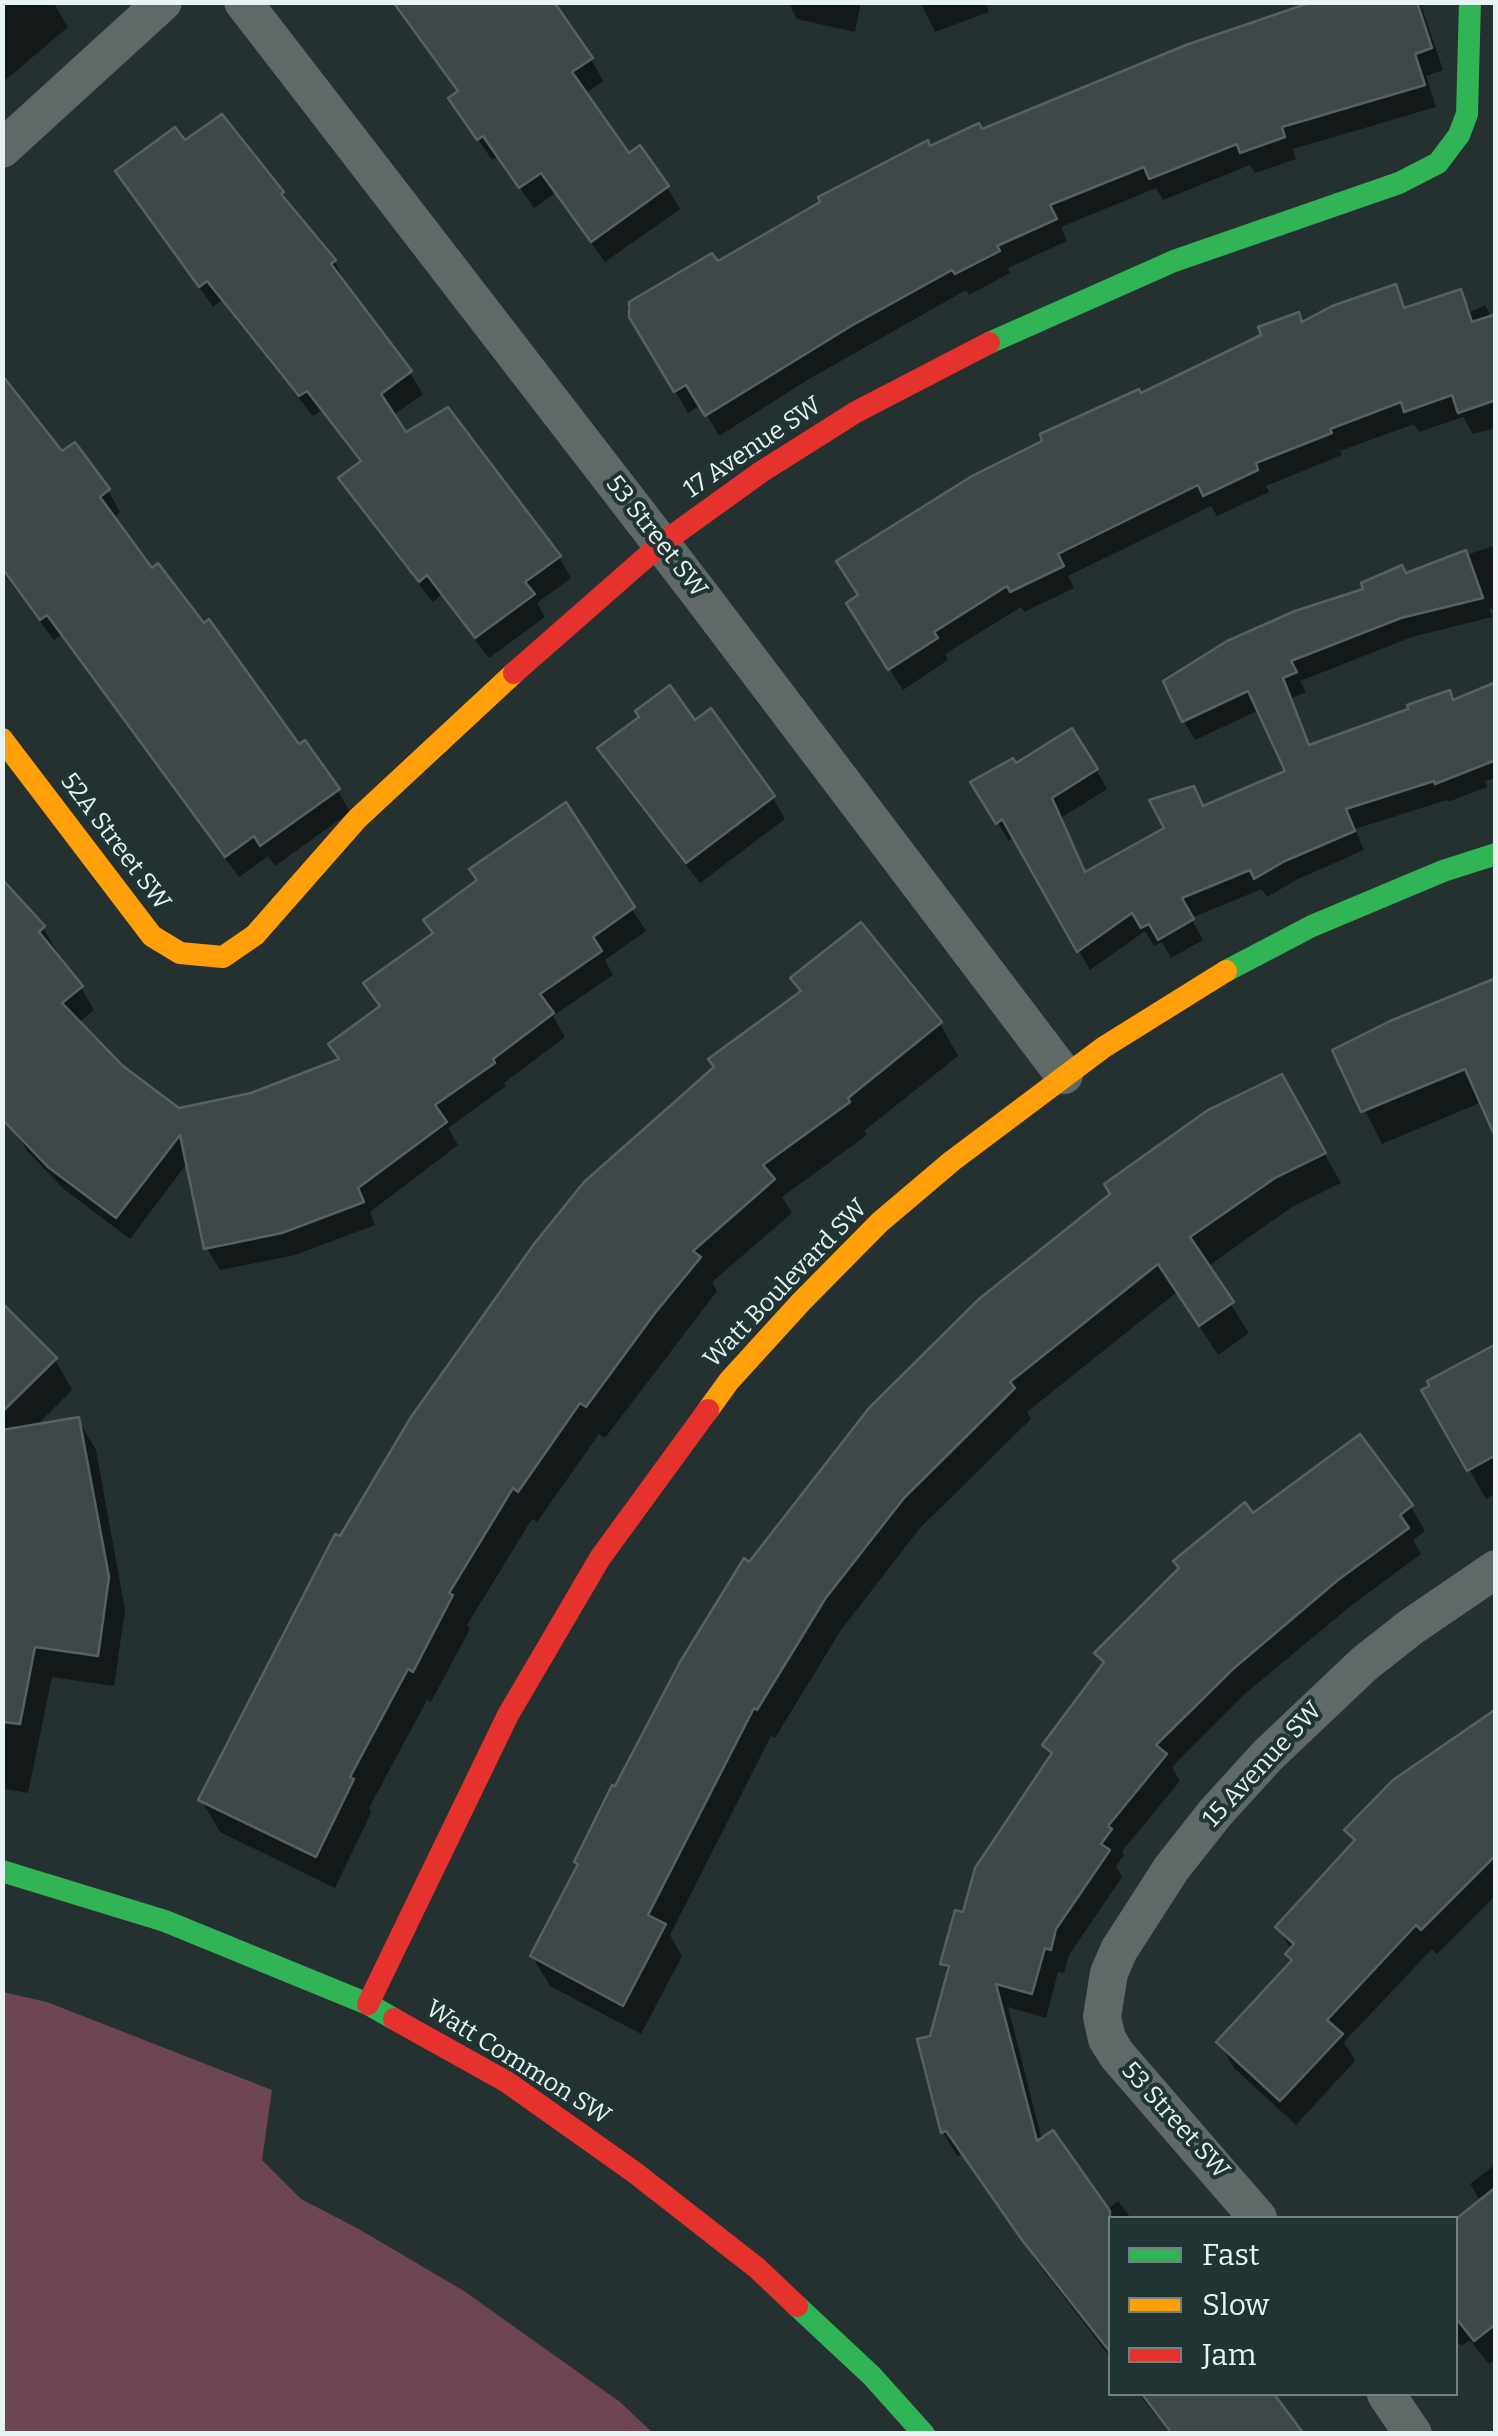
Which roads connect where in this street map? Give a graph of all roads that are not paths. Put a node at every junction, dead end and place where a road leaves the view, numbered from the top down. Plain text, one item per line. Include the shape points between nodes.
1 (163, 2) edge
2 (242, 2) edge
3 (1470, 2) edge
4 (2, 148) edge
5 (661, 544) junction
6 (2, 739) edge
7 (1496, 854) edge
8 (200, 957) joint
9 (1064, 1075) junction
10 (1496, 1569) edge
11 (2, 1871) edge
12 (368, 2004) junction
13 (1102, 2017) joint
14 (1256, 2216) edge
15 (1387, 2396) edge
16 (924, 2434) edge
17 (1413, 2434) edge

1 - 4 street
2 - 5 street, 53 Street SW
3 - 5 street, 17 Avenue SW via 1470,94 1459,135 1438,162 1400,183 1174,262 951,361 856,412
5 - 8 street, 17 Avenue SW via 358,819 255,935 223,957
5 - 9 street, 53 Street SW
6 - 8 street, 52A Street SW via 152,936
7 - 9 street, Watt Boulevard SW via 1312,926 1225,972
9 - 12 street, Watt Boulevard SW via 880,1222 730,1380 649,1488 508,1715
10 - 13 street, 15 Avenue SW via 1364,1664 1216,1812 1119,1950
11 - 12 street, Watt Common SW via 165,1922
12 - 16 street, Watt Common SW via 506,2082 634,2172 757,2268
13 - 14 street, 53 Street SW via 1116,2055
15 - 17 street

